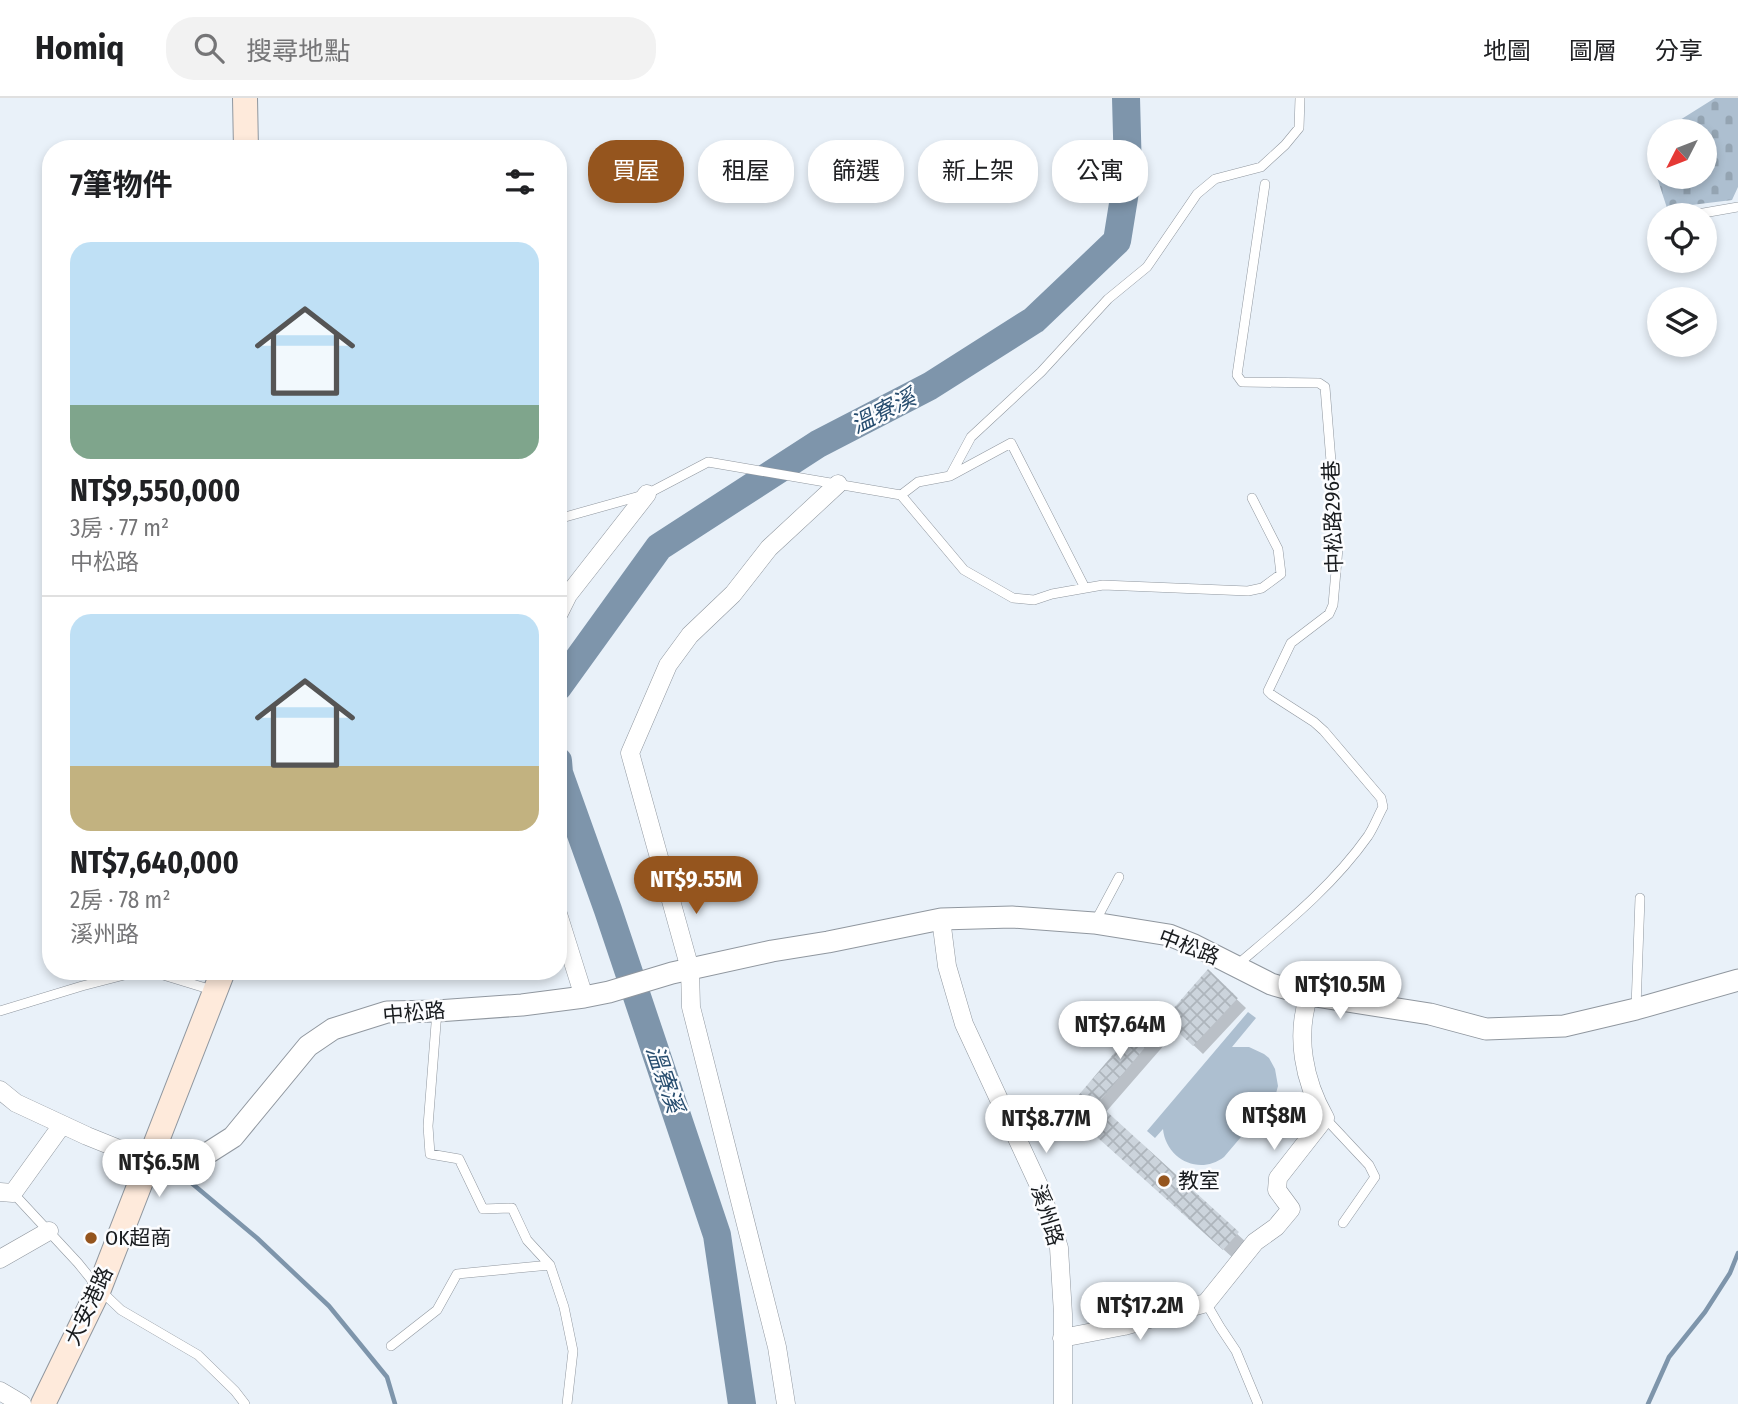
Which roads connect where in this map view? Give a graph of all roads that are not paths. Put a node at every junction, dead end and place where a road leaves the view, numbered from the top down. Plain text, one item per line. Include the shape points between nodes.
1 (245, 98) edge
2 (1300, 98) edge
3 (246, 140) edge
4 (1265, 184) dead end
5 (1738, 207) edge
6 (1717, 211) edge
7 (950, 476) junction
8 (838, 484) junction
9 (647, 494) junction
10 (901, 495) junction
11 (1252, 498) dead end
12 (567, 516) edge
13 (1085, 588) junction
14 (567, 597) edge
15 (1119, 877) dead end
16 (1640, 898) dead end
17 (941, 919) junction
18 (1094, 923) junction
19 (567, 943) edge
20 (1236, 966) junction
21 (681, 971) junction
22 (105, 980) edge
23 (1738, 980) edge
24 (219, 981) edge
25 (1309, 995) junction
26 (584, 997) junction
27 (1636, 1009) junction
28 (0, 1011) edge
29 (437, 1011) junction
30 (0, 1090) edge
31 (1325, 1118) junction
32 (62, 1125) junction
33 (149, 1161) junction
34 (6, 1193) edge
35 (1343, 1223) dead end
36 (49, 1231) junction
37 (0, 1259) edge
38 (550, 1265) junction
39 (99, 1289) junction
40 (1206, 1303) junction
41 (1062, 1338) junction
42 (391, 1346) dead end
43 (0, 1391) edge
44 (22, 1404) edge
45 (43, 1404) edge
46 (245, 1404) edge
47 (567, 1404) edge
48 (786, 1404) edge
49 (1063, 1404) edge
50 (1258, 1404) edge

1 - 3 main road
2 - 7 lane via 1299,128 1285,145 1261,167 1215,179 1197,194 1147,267 1108,299 1041,372 971,437
4 - 20 lane, 中松路296巷 via 1237,375 1242,382 1319,383 1325,387 1338,548 1332,610 1292,643 1268,691 1324,731 1381,798 1383,807 1369,834 1329,884
5 - 6 lane
7 - 10 lane via 918,482
7 - 13 lane via 1011,443
8 - 9 lane via 708,462
8 - 10 lane
8 - 21 street via 769,548 733,594 690,635 668,665 630,753
9 - 12 lane
9 - 14 street
10 - 13 lane via 964,570 1013,598 1034,600
11 - 13 lane via 1278,549 1281,573 1262,588
15 - 18 lane
16 - 27 lane
17 - 18 street, 中松路 via 1012,917
17 - 21 street, 中松路
17 - 41 street, 溪州路 via 947,966 964,1024 1041,1190 1059,1248
18 - 20 street, 中松路 via 1169,935
19 - 26 street
20 - 25 street, 中松路 via 1271,984
21 - 26 street, 中松路
21 - 48 street via 777,1347
22 - 28 lane
23 - 27 street, 中松路
24 - 33 main road, 大安港路
25 - 27 street, 中松路 via 1430,1014 1486,1029 1564,1026
25 - 31 street via 1303,1012 1304,1063
26 - 29 street, 中松路
29 - 33 street, 中松路 via 387,1012 333,1029 308,1045 233,1137 200,1158
29 - 38 lane via 430,1154 459,1159 484,1209 512,1208 527,1240
30 - 32 street
31 - 35 lane via 1369,1164 1375,1177
31 - 40 street via 1278,1178 1277,1190 1291,1209 1255,1242
32 - 33 street
32 - 34 street
33 - 39 main road, 大安港路
34 - 36 lane
36 - 37 street
36 - 39 lane
38 - 42 lane via 457,1274 437,1310
38 - 47 lane via 573,1351
39 - 45 main road, 大安港路
39 - 46 lane via 121,1310 198,1355
40 - 41 street
40 - 50 lane via 1237,1351
41 - 49 street, 溪州路
43 - 44 street

